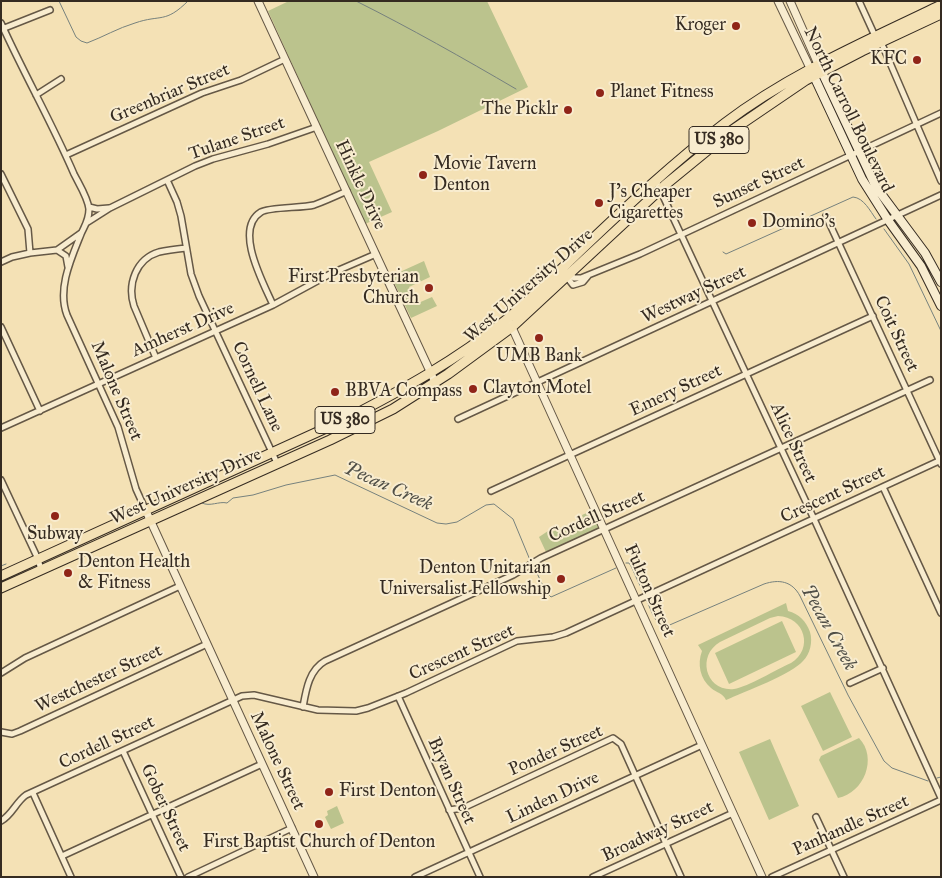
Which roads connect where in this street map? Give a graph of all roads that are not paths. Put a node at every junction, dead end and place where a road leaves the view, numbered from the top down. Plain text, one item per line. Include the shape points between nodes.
1 (258, 1) edge
2 (778, 1) edge
3 (790, 1) edge
4 (859, 1) edge
5 (941, 5) edge
6 (50, 10) dead end
7 (795, 12) junction
8 (941, 14) edge
9 (787, 21) junction
10 (2, 27) edge
11 (878, 39) junction
12 (285, 59) junction
13 (816, 70) junction
14 (61, 79) dead end
15 (36, 95) junction
16 (941, 113) edge
17 (918, 124) junction
18 (317, 127) junction
19 (858, 152) junction
20 (66, 155) junction
21 (850, 156) junction
22 (1, 174) edge
23 (167, 180) junction
24 (941, 181) edge
25 (658, 186) junction
26 (347, 191) junction
27 (941, 195) edge
28 (89, 207) junction
29 (110, 208) junction
30 (826, 216) dead end
31 (897, 216) junction
32 (888, 220) junction
33 (88, 222) junction
34 (82, 233) junction
35 (682, 234) junction
36 (839, 243) junction
37 (186, 248) junction
38 (57, 250) junction
39 (30, 253) junction
40 (376, 254) junction
41 (1, 262) edge
42 (563, 267) junction
43 (69, 270) junction
44 (568, 276) junction
45 (941, 282) edge
46 (713, 302) junction
47 (273, 305) junction
48 (941, 306) edge
49 (872, 316) junction
50 (508, 318) junction
51 (1, 326) edge
52 (512, 327) junction
53 (215, 331) junction
54 (156, 358) junction
55 (431, 373) junction
56 (746, 374) junction
57 (930, 380) dead end
58 (435, 382) junction
59 (537, 382) junction
60 (98, 384) junction
61 (906, 390) junction
62 (40, 411) junction
63 (458, 419) dead end
64 (1, 428) edge
65 (780, 449) junction
66 (272, 453) junction
67 (570, 455) junction
68 (940, 462) edge
69 (277, 463) junction
70 (1, 480) edge
71 (883, 487) junction
72 (491, 491) dead end
73 (146, 511) junction
74 (814, 519) junction
75 (150, 521) junction
76 (604, 529) junction
77 (38, 559) junction
78 (41, 570) junction
79 (1, 576) edge
80 (180, 586) junction
81 (1, 588) edge
82 (636, 600) junction
83 (941, 613) edge
84 (207, 644) junction
85 (883, 668) junction
86 (1, 673) edge
87 (850, 683) dead end
88 (398, 696) junction
89 (233, 700) junction
90 (303, 706) junction
91 (1, 732) edge
92 (702, 745) junction
93 (123, 751) junction
94 (262, 764) junction
95 (636, 776) junction
96 (33, 793) junction
97 (941, 799) edge
98 (450, 810) junction
99 (733, 813) junction
100 (152, 814) junction
101 (816, 817) dead end
102 (1, 821) edge
103 (292, 828) junction
104 (666, 844) junction
105 (832, 850) junction
106 (468, 852) junction
107 (62, 856) junction
108 (71, 877) edge
109 (181, 877) edge
110 (188, 877) edge
111 (314, 877) edge
112 (415, 877) edge
113 (480, 877) edge
114 (593, 877) edge
115 (681, 877) edge
116 (762, 877) edge
117 (772, 877) edge
118 (844, 877) edge

1 - 12 street, Hinkle Drive
2 - 9 street, North Carroll Boulevard
3 - 7 street, North Carroll Boulevard
4 - 11 street
5 - 11 main road, West University Drive / US 380
6 - 10 street
7 - 9 street
7 - 13 street, North Carroll Boulevard
8 - 11 main road, West University Drive / US 380
9 - 13 street, North Carroll Boulevard
10 - 15 street, Malone Street
11 - 13 main road, West University Drive / US 380
11 - 17 street
12 - 18 street, Hinkle Drive
12 - 20 street, Greenbriar Street
13 - 19 main road, North Carroll Boulevard
13 - 21 main road, North Carroll Boulevard
13 - 25 main road, West University Drive / US 380 via 763,96 726,122 689,152
14 - 15 street
15 - 20 street, Malone Street
16 - 17 street, Sunset Street
17 - 19 street, Sunset Street
17 - 24 street
18 - 23 street, Tulane Street via 213,159
18 - 26 street, Hinkle Drive
19 - 21 street, Sunset Street
19 - 31 main road, North Carroll Boulevard via 876,187
20 - 28 street, Malone Street
21 - 32 main road, North Carroll Boulevard
21 - 35 street, Sunset Street
22 - 39 street via 28,229
23 - 29 street, Tulane Street
23 - 37 street, Cornell Lane via 181,216
25 - 35 street, Alice Street
25 - 42 main road, West University Drive / US 380
25 - 44 main road, West University Drive / US 380
26 - 40 street, Hinkle Drive
26 - 47 street via 314,205 262,211 252,220 252,257
27 - 31 street, Westway Street
28 - 29 street
28 - 33 street, Malone Street
29 - 33 street, Tulane Street
30 - 36 street, Coit Street
31 - 32 street, Westway Street
31 - 45 main road, North Carroll Boulevard via 925,253
32 - 36 street, Westway Street
32 - 48 main road, North Carroll Boulevard via 921,266
33 - 34 street, Malone Street
34 - 38 street
34 - 43 street, Malone Street
35 - 44 street, Sunset Street via 588,276 583,282 573,285
35 - 46 street, Alice Street
36 - 46 street, Westway Street
36 - 49 street, Coit Street
37 - 53 street, Cornell Lane via 191,274
37 - 54 street via 150,256 135,273 131,297
38 - 39 street
38 - 43 street via 66,256
39 - 41 street
40 - 47 street, Amherst Drive
40 - 55 street, Hinkle Drive
42 - 44 street
42 - 50 main road, West University Drive / US 380
43 - 60 street, Malone Street via 63,292 64,309
44 - 52 main road, West University Drive / US 380
46 - 56 street, Alice Street
46 - 59 street, Westway Street
47 - 53 street, Amherst Drive
49 - 56 street, Emery Street
49 - 61 street, Coit Street
50 - 52 street, Fulton Street
50 - 55 main road, West University Drive / US 380
51 - 62 street
52 - 58 main road, West University Drive / US 380
52 - 59 street, Fulton Street
53 - 54 street, Amherst Drive
53 - 66 street, Cornell Lane
54 - 60 street, Amherst Drive
55 - 58 street, Hinkle Drive
55 - 66 main road, West University Drive / US 380 via 346,419
56 - 65 street, Alice Street
56 - 67 street, Emery Street
57 - 61 street, Cordell Street
58 - 69 main road, West University Drive / US 380 via 382,415
59 - 63 street, Westway Street
59 - 67 street, Fulton Street
60 - 62 street, Amherst Drive
60 - 73 street, Malone Street via 118,427 136,489
61 - 65 street, Cordell Street
61 - 68 street, Coit Street
62 - 64 street, Amherst Drive
65 - 74 street, Alice Street
65 - 76 street, Cordell Street
66 - 69 street, Cornell Lane
66 - 73 main road, West University Drive / US 380
67 - 72 street, Emery Street
67 - 76 street, Fulton Street
68 - 71 street, Crescent Street
69 - 75 main road, West University Drive / US 380
70 - 77 street
71 - 74 street, Crescent Street
71 - 83 street
73 - 75 street, Malone Street
73 - 77 main road, West University Drive / US 380
74 - 82 street, Crescent Street
74 - 85 street, Alice Street
75 - 78 main road, West University Drive / US 380
75 - 80 street, Malone Street
76 - 82 street, Fulton Street
76 - 90 street, Cordell Street via 540,558 513,575 321,663 310,678
77 - 78 street
77 - 79 main road, West University Drive / US 380
78 - 81 main road, West University Drive / US 380
80 - 84 street, Malone Street
80 - 86 street via 25,658
82 - 88 street, Crescent Street via 559,636 517,641
82 - 92 street, Fulton Street
84 - 89 street, Malone Street
84 - 91 street, Westchester Street via 20,731 12,734
85 - 87 street
85 - 97 street, Alice Street
88 - 90 street, Crescent Street via 356,710 330,711
88 - 98 street, Bryan Street
89 - 90 street, Crescent Street via 254,695
89 - 93 street, Cordell Street
89 - 94 street, Malone Street
92 - 95 street, Linden Drive
92 - 99 street, Fulton Street
93 - 96 street, Cordell Street
93 - 100 street, Gober Street
94 - 100 street
94 - 103 street, Malone Street
95 - 98 street, Ponder Street via 621,744 613,738 463,808
95 - 104 street, Ponder Street
95 - 106 street, Linden Drive
96 - 102 street, Cordell Street via 21,799
96 - 107 street
97 - 105 street, Panhandle Street
98 - 106 street, Bryan Street
99 - 104 street, Broadway Street
99 - 116 street, Fulton Street
100 - 107 street
100 - 109 street, Gober Street
101 - 105 street
103 - 110 street
103 - 111 street, Malone Street
104 - 114 street, Broadway Street
104 - 115 street, Ponder Street
105 - 117 street, Panhandle Street
105 - 118 street
106 - 112 street, Linden Drive
106 - 113 street, Bryan Street
107 - 108 street

